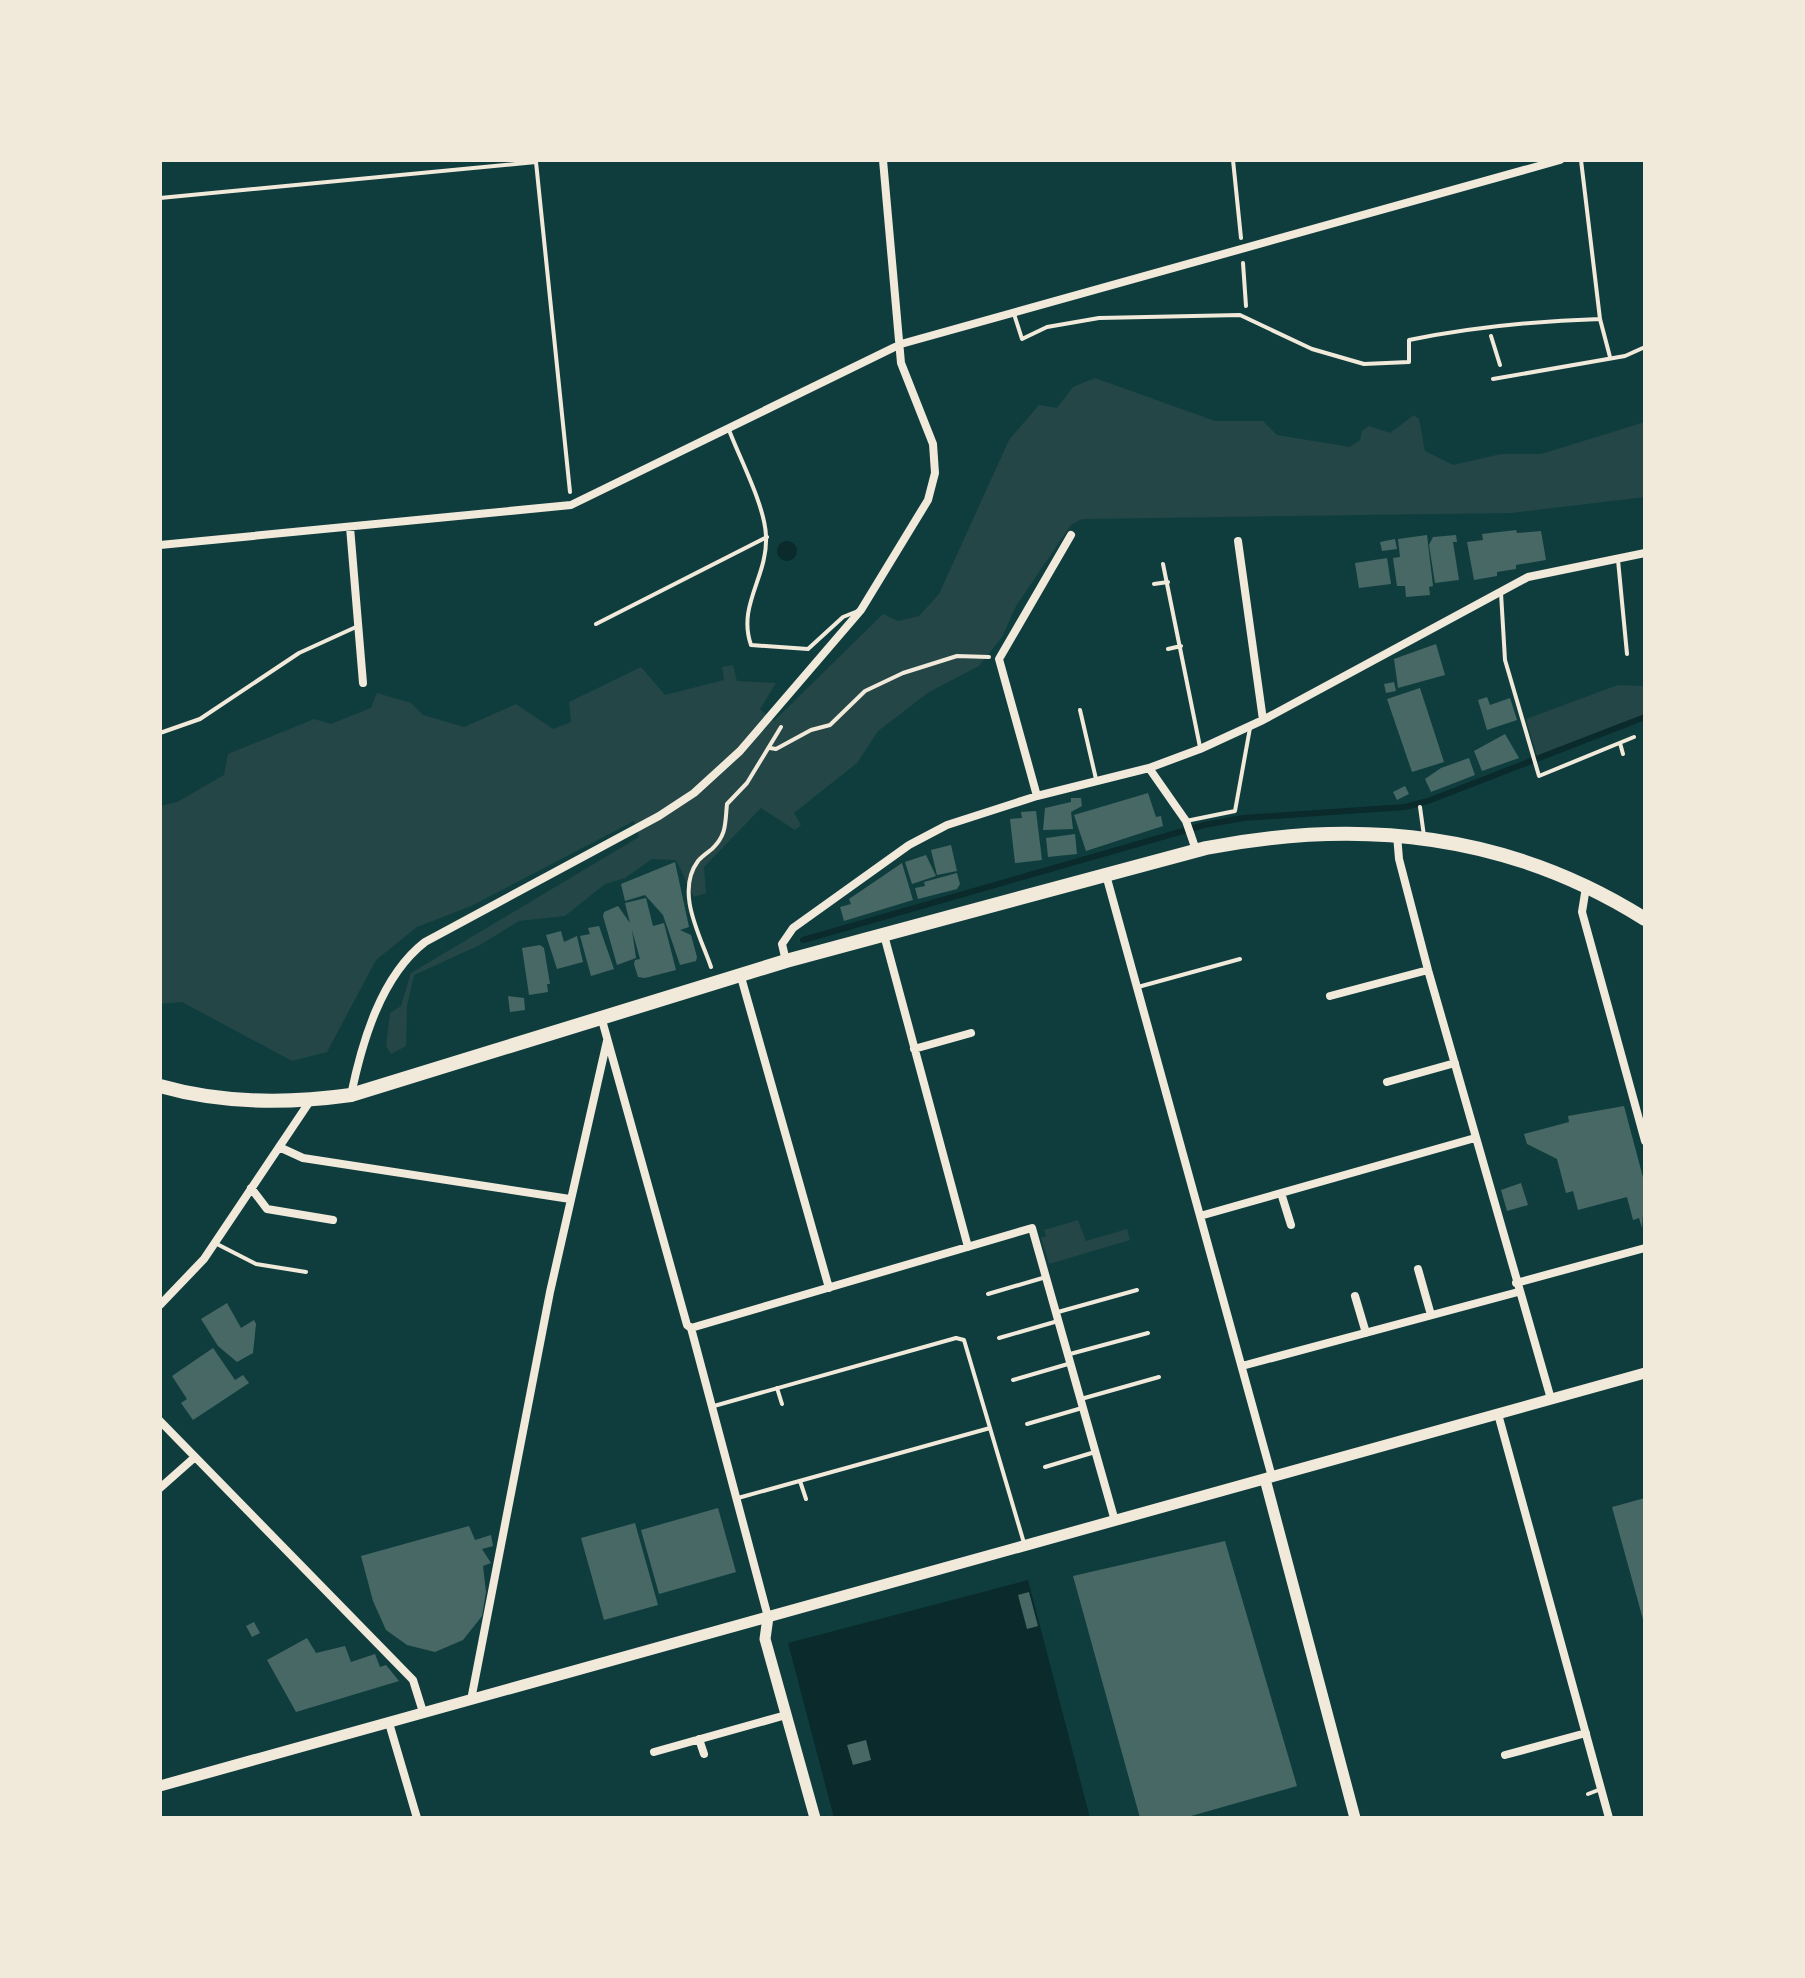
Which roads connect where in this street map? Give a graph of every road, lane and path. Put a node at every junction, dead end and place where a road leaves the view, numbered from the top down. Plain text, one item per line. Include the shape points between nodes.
1 (883, 160) edge
2 (1560, 160) edge
3 (1581, 160) edge
4 (536, 161) edge
5 (160, 198) edge
6 (1014, 313) junction
7 (1600, 319) junction
8 (1488, 326) junction
9 (901, 344) junction
10 (1645, 347) edge
11 (1610, 357) junction
12 (1409, 362) junction
13 (1415, 363) dead end
14 (1504, 378) junction
15 (1493, 379) dead end
16 (729, 429) junction
17 (571, 505) junction
18 (350, 527) junction
19 (1071, 535) dead end
20 (767, 537) junction
21 (1238, 541) dead end
22 (160, 545) edge
23 (1645, 553) edge
24 (1618, 560) junction
25 (1163, 564) dead end
26 (1168, 582) junction
27 (1154, 584) dead end
28 (1500, 591) junction
29 (861, 610) junction
30 (596, 624) dead end
31 (358, 626) junction
32 (1181, 646) junction
33 (1168, 649) dead end
34 (1627, 654) dead end
35 (999, 659) junction
36 (363, 683) dead end
37 (1080, 710) dead end
38 (785, 719) dead end
39 (1263, 720) junction
40 (1250, 726) junction
41 (160, 733) edge
42 (1634, 737) dead end
43 (1620, 743) junction
44 (770, 748) junction
45 (1200, 749) junction
46 (1623, 754) dead end
47 (1149, 768) junction
48 (1096, 782) junction
49 (1037, 796) junction
50 (1420, 807) dead end
51 (1187, 823) junction
52 (1397, 835) junction
53 (1424, 839) junction
54 (1194, 845) junction
55 (1106, 875) junction
56 (1586, 887) junction
57 (1645, 919) edge
58 (884, 935) junction
59 (1240, 959) dead end
60 (786, 961) junction
61 (1428, 970) junction
62 (741, 977) junction
63 (717, 984) junction
64 (1137, 987) junction
65 (1330, 996) dead end
66 (602, 1020) junction
67 (971, 1033) dead end
68 (607, 1041) junction
69 (914, 1049) junction
70 (1455, 1063) junction
71 (1387, 1082) dead end
72 (160, 1086) edge
73 (351, 1095) junction
74 (310, 1101) junction
75 (1475, 1138) junction
76 (1645, 1141) edge
77 (279, 1147) junction
78 (251, 1188) junction
79 (1281, 1193) junction
80 (570, 1199) junction
81 (1200, 1216) junction
82 (333, 1220) dead end
83 (1291, 1225) dead end
84 (215, 1243) junction
85 (968, 1247) junction
86 (1645, 1248) edge
87 (1418, 1269) dead end
88 (306, 1272) dead end
89 (1046, 1277) junction
90 (1517, 1287) junction
91 (829, 1288) junction
92 (1137, 1290) dead end
93 (988, 1294) dead end
94 (1355, 1296) dead end
95 (160, 1305) edge
96 (1431, 1315) junction
97 (1057, 1317) junction
98 (691, 1328) junction
99 (1148, 1333) dead end
100 (1366, 1333) junction
101 (999, 1338) dead end
102 (1069, 1359) junction
103 (1242, 1366) junction
104 (1645, 1373) edge
105 (1159, 1377) dead end
106 (1013, 1380) dead end
107 (777, 1388) junction
108 (1551, 1399) junction
109 (1081, 1403) junction
110 (782, 1404) dead end
111 (712, 1406) junction
112 (1498, 1414) junction
113 (160, 1421) edge
114 (1027, 1424) dead end
115 (990, 1428) junction
116 (1095, 1452) junction
117 (195, 1457) junction
118 (1045, 1467) dead end
119 (1268, 1478) junction
120 (800, 1481) junction
121 (160, 1488) edge
122 (737, 1499) junction
123 (806, 1499) dead end
124 (1115, 1521) junction
125 (1025, 1546) junction
126 (768, 1617) junction
127 (471, 1700) junction
128 (423, 1712) junction
129 (786, 1715) junction
130 (389, 1723) junction
131 (1586, 1733) junction
132 (699, 1739) junction
133 (654, 1752) dead end
134 (704, 1754) dead end
135 (1505, 1755) dead end
136 (160, 1786) edge
137 (1601, 1789) junction
138 (1588, 1794) dead end
139 (417, 1818) edge
140 (815, 1818) edge
141 (1355, 1818) edge
142 (1609, 1818) edge

1 - 9 street
2 - 6 street
3 - 7 lane
4 - 5 path
4 - 17 path
6 - 9 street
6 - 12 lane via 1022,339 1047,327 1099,318 1240,315 1312,349 1364,364
7 - 8 lane
7 - 11 lane
8 - 12 lane via 1409,340
8 - 14 path
9 - 16 street
9 - 29 street via 901,363 933,444 935,473 928,500
10 - 11 lane
11 - 14 lane
12 - 13 lane
14 - 15 lane
16 - 17 street
16 - 20 lane
17 - 18 street
18 - 22 street
18 - 31 street
19 - 35 street
20 - 29 lane via 759,584 745,612 751,645 808,649 843,617
20 - 30 lane
21 - 39 street
23 - 24 street
24 - 28 street via 1528,577
24 - 34 lane
25 - 26 lane
26 - 27 lane
26 - 32 lane
28 - 39 street
28 - 43 lane via 1505,660 1539,776
29 - 73 street via 740,751 694,793 404,958 368,1037
31 - 36 street
31 - 41 lane via 299,653 200,719
32 - 33 lane
32 - 45 lane
35 - 44 path via 957,656 903,673 865,691 830,725
35 - 49 street
37 - 48 lane
38 - 44 path
39 - 40 street
40 - 45 street
40 - 51 lane via 1235,811
42 - 43 lane
43 - 46 lane
44 - 63 path via 727,804 721,840 700,858 687,892
45 - 47 street
47 - 48 street
47 - 51 street
48 - 49 street
49 - 60 street via 947,825 909,845 793,928 782,944
50 - 53 lane
51 - 54 street
52 - 53 main road
52 - 54 main road via 1332,831
52 - 61 street
53 - 56 main road via 1501,854
54 - 55 main road
55 - 58 main road
55 - 64 street
56 - 57 main road
56 - 76 street via 1582,912
58 - 60 main road
58 - 69 street
59 - 64 lane
60 - 62 main road
61 - 65 street
61 - 70 street
62 - 63 main road
62 - 91 street
63 - 66 main road
64 - 81 street
66 - 68 street
66 - 73 main road
67 - 69 street
68 - 80 street
68 - 98 street
69 - 85 street
70 - 71 street
70 - 75 street
72 - 74 main road via 225,1100
73 - 74 main road
74 - 77 street
75 - 79 street
75 - 90 street
77 - 78 street
77 - 80 street via 303,1158
78 - 82 street via 267,1209
78 - 84 street
79 - 81 street
79 - 83 street
80 - 127 street
81 - 103 street
84 - 88 lane via 256,1264
84 - 95 street
85 - 89 street via 1032,1228
85 - 91 street
86 - 90 street
87 - 96 street
89 - 93 lane
89 - 97 street
90 - 96 street
90 - 108 street
91 - 98 street
92 - 97 lane
94 - 100 street
96 - 100 street
97 - 101 lane
97 - 102 street
98 - 111 street
99 - 102 lane
100 - 103 street
102 - 106 lane
102 - 109 street
103 - 119 street
104 - 108 street
105 - 109 lane
107 - 110 lane
107 - 111 lane
107 - 115 lane via 956,1338 964,1340
108 - 112 street
109 - 114 lane
109 - 116 street
111 - 122 street
112 - 119 street
112 - 131 street
113 - 117 street
115 - 120 lane
115 - 125 lane
116 - 118 lane
116 - 124 street
117 - 121 street
117 - 128 street via 413,1680
119 - 124 street
119 - 141 street
120 - 122 lane
120 - 123 lane
122 - 126 street
124 - 125 street
125 - 126 street
126 - 127 street
126 - 129 street via 765,1639
127 - 128 street
128 - 130 street
129 - 132 street
129 - 140 street
130 - 136 street
130 - 139 street
131 - 135 street
131 - 137 street
132 - 133 street
132 - 134 street
137 - 138 lane
137 - 142 street

